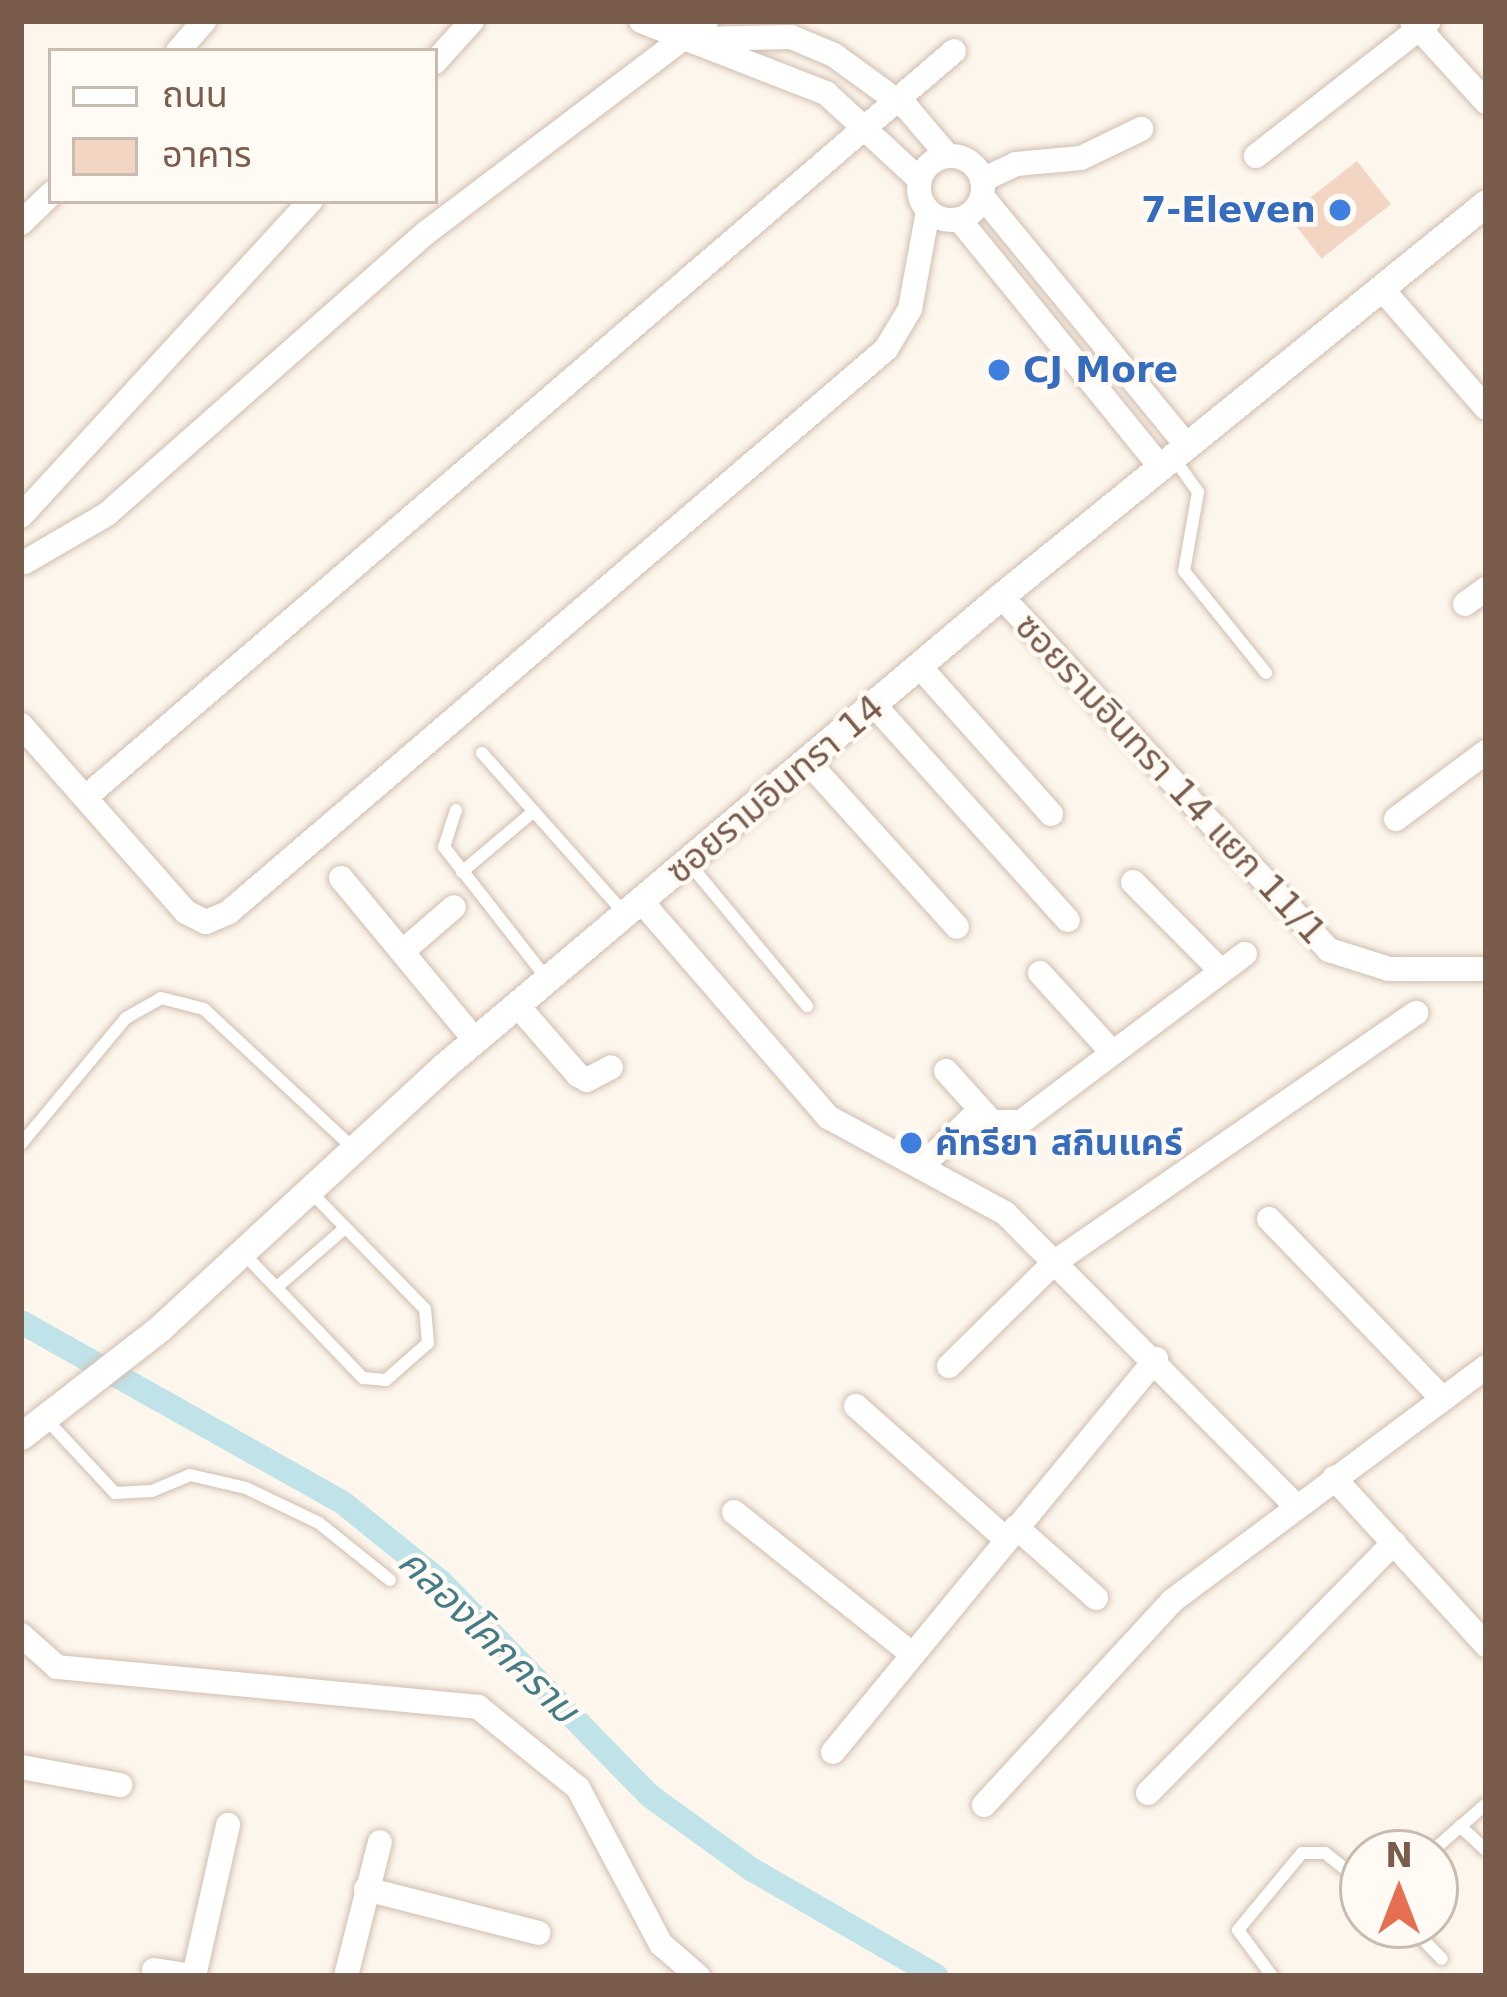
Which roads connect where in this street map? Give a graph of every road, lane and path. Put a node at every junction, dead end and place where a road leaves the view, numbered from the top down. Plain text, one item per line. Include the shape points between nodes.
1 (204, 21) edge
2 (472, 21) edge
3 (641, 21) edge
4 (706, 21) edge
5 (1420, 24) edge
6 (682, 39) junction
7 (181, 48) edge
8 (954, 51) dead end
9 (438, 59) edge
10 (896, 98) junction
11 (1486, 102) edge
12 (866, 122) junction
13 (1141, 129) dead end
14 (948, 156) junction
15 (1256, 156) dead end
16 (919, 179) junction
17 (982, 188) junction
18 (48, 197) edge
19 (1486, 203) edge
20 (308, 204) edge
21 (928, 211) junction
22 (959, 219) junction
23 (21, 224) edge
24 (1382, 287) junction
25 (1486, 408) edge
26 (1172, 455) junction
27 (21, 516) edge
28 (22, 568) edge
29 (1000, 596) junction
30 (920, 667) junction
31 (1266, 673) dead end
32 (875, 706) junction
33 (21, 725) edge
34 (1486, 752) edge
35 (482, 753) dead end
36 (808, 762) junction
37 (87, 796) junction
38 (456, 810) dead end
39 (534, 811) junction
40 (1052, 814) dead end
41 (1396, 819) dead end
42 (688, 862) junction
43 (462, 872) junction
44 (341, 878) dead end
45 (1133, 882) dead end
46 (454, 907) dead end
47 (633, 908) junction
48 (1067, 920) dead end
49 (957, 927) dead end
50 (1486, 947) edge
51 (403, 951) junction
52 (1245, 954) dead end
53 (1460, 968) junction
54 (1486, 969) edge
55 (1221, 971) junction
56 (1040, 973) dead end
57 (548, 979) junction
58 (517, 1005) junction
59 (807, 1006) dead end
60 (1417, 1013) dead end
61 (475, 1040) junction
62 (1110, 1050) junction
63 (610, 1067) dead end
64 (946, 1071) dead end
65 (980, 1110) junction
66 (21, 1144) edge
67 (356, 1150) junction
68 (923, 1165) junction
69 (311, 1192) junction
70 (1269, 1219) dead end
71 (345, 1228) junction
72 (243, 1253) junction
73 (1055, 1262) junction
74 (277, 1287) junction
75 (1156, 1359) junction
76 (949, 1366) dead end
77 (1486, 1366) edge
78 (1442, 1398) junction
79 (856, 1406) dead end
80 (47, 1420) junction
81 (21, 1436) edge
82 (1334, 1478) junction
83 (1297, 1507) junction
84 (734, 1512) dead end
85 (1011, 1533) junction
86 (1394, 1543) junction
87 (390, 1580) dead end
88 (1096, 1598) dead end
89 (21, 1634) edge
90 (1486, 1646) edge
91 (912, 1654) junction
92 (833, 1752) dead end
93 (21, 1767) edge
94 (120, 1785) dead end
95 (1148, 1793) dead end
96 (1486, 1804) edge
97 (984, 1805) dead end
98 (228, 1825) dead end
99 (1460, 1826) junction
100 (1457, 1829) edge
101 (380, 1842) dead end
102 (1486, 1850) edge
103 (1339, 1864) edge
104 (366, 1889) junction
105 (538, 1933) dead end
106 (1432, 1949) edge
107 (1442, 1959) dead end
108 (154, 1970) dead end
109 (193, 1976) edge
110 (346, 1976) edge
111 (698, 1976) edge
112 (1272, 1976) edge

1 - 7 street
2 - 9 street
3 - 6 street
4 - 6 street
5 - 11 street
5 - 15 street
6 - 10 street via 791,37 834,55
6 - 12 street via 775,68
6 - 28 street via 427,232 107,514
8 - 10 street
10 - 12 street
10 - 14 street
12 - 16 street
12 - 37 street
13 - 17 street via 1081,158 1016,164
14 - 16 street
14 - 17 street via 963,158
16 - 21 street
17 - 22 street
17 - 26 street
18 - 23 street
19 - 24 street, ซอยรามอินทรา 14
20 - 27 street
21 - 22 street
21 - 37 street via 910,309 886,350 230,912 206,922 186,912
22 - 26 street
24 - 25 street
24 - 26 street, ซอยรามอินทรา 14
26 - 29 street, ซอยรามอินทรา 14
26 - 31 lane via 1198,492 1184,571
29 - 30 street, ซอยรามอินทรา 14
29 - 53 street, ซอยรามอินทรา 14 แยก 11/1 via 1329,950 1389,969
30 - 32 street, ซอยรามอินทรา 14
30 - 40 street
32 - 36 street, ซอยรามอินทรา 14
32 - 48 street
33 - 37 street
34 - 41 street
35 - 39 lane
36 - 42 street, ซอยรามอินทรา 14
36 - 49 street
38 - 43 lane via 442,839
39 - 43 lane
39 - 47 lane
42 - 47 street, ซอยรามอินทรา 14
42 - 59 lane
43 - 57 lane
44 - 51 street
45 - 55 street
46 - 51 street
47 - 57 street, ซอยรามอินทรา 14
47 - 68 street via 828,1117
50 - 53 street
51 - 61 street
52 - 55 street
53 - 54 street, ซอยรามอินทรา 14 แยก 11/1
55 - 62 street
56 - 62 street
57 - 58 street, ซอยรามอินทรา 14
58 - 61 street, ซอยรามอินทรา 14
58 - 63 street via 578,1075 587,1080
60 - 73 street
61 - 67 street, ซอยรามอินทรา 14
62 - 65 street via 1021,1122 1007,1127
64 - 65 street
65 - 68 street
66 - 67 lane via 126,1018 161,998 204,1009
67 - 69 street, ซอยรามอินทรา 14
68 - 73 street via 1005,1213
69 - 71 lane
69 - 72 street, ซอยรามอินทรา 14
70 - 78 street
71 - 74 lane
71 - 74 lane via 425,1309 432,1326 428,1343 386,1380 356,1373
72 - 74 lane
72 - 80 street, ซอยรามอินทรา 14
73 - 75 street
73 - 76 street
75 - 83 street
75 - 85 street
77 - 78 street
78 - 82 street
79 - 85 street
80 - 81 street, ซอยรามอินทรา 14
80 - 87 lane via 115,1493 152,1491 190,1475 246,1488 319,1523
82 - 83 street
82 - 86 street
83 - 97 street via 1172,1601
84 - 91 street
85 - 88 street
85 - 91 street
86 - 90 street
86 - 95 street
89 - 111 street via 57,1667 478,1707 578,1788 661,1944
91 - 92 street
93 - 94 street
96 - 99 lane
98 - 109 street
99 - 100 lane
99 - 102 lane
101 - 104 street
103 - 112 lane via 1324,1853 1302,1853 1238,1930
104 - 105 street
104 - 110 street
106 - 107 lane
108 - 109 street

